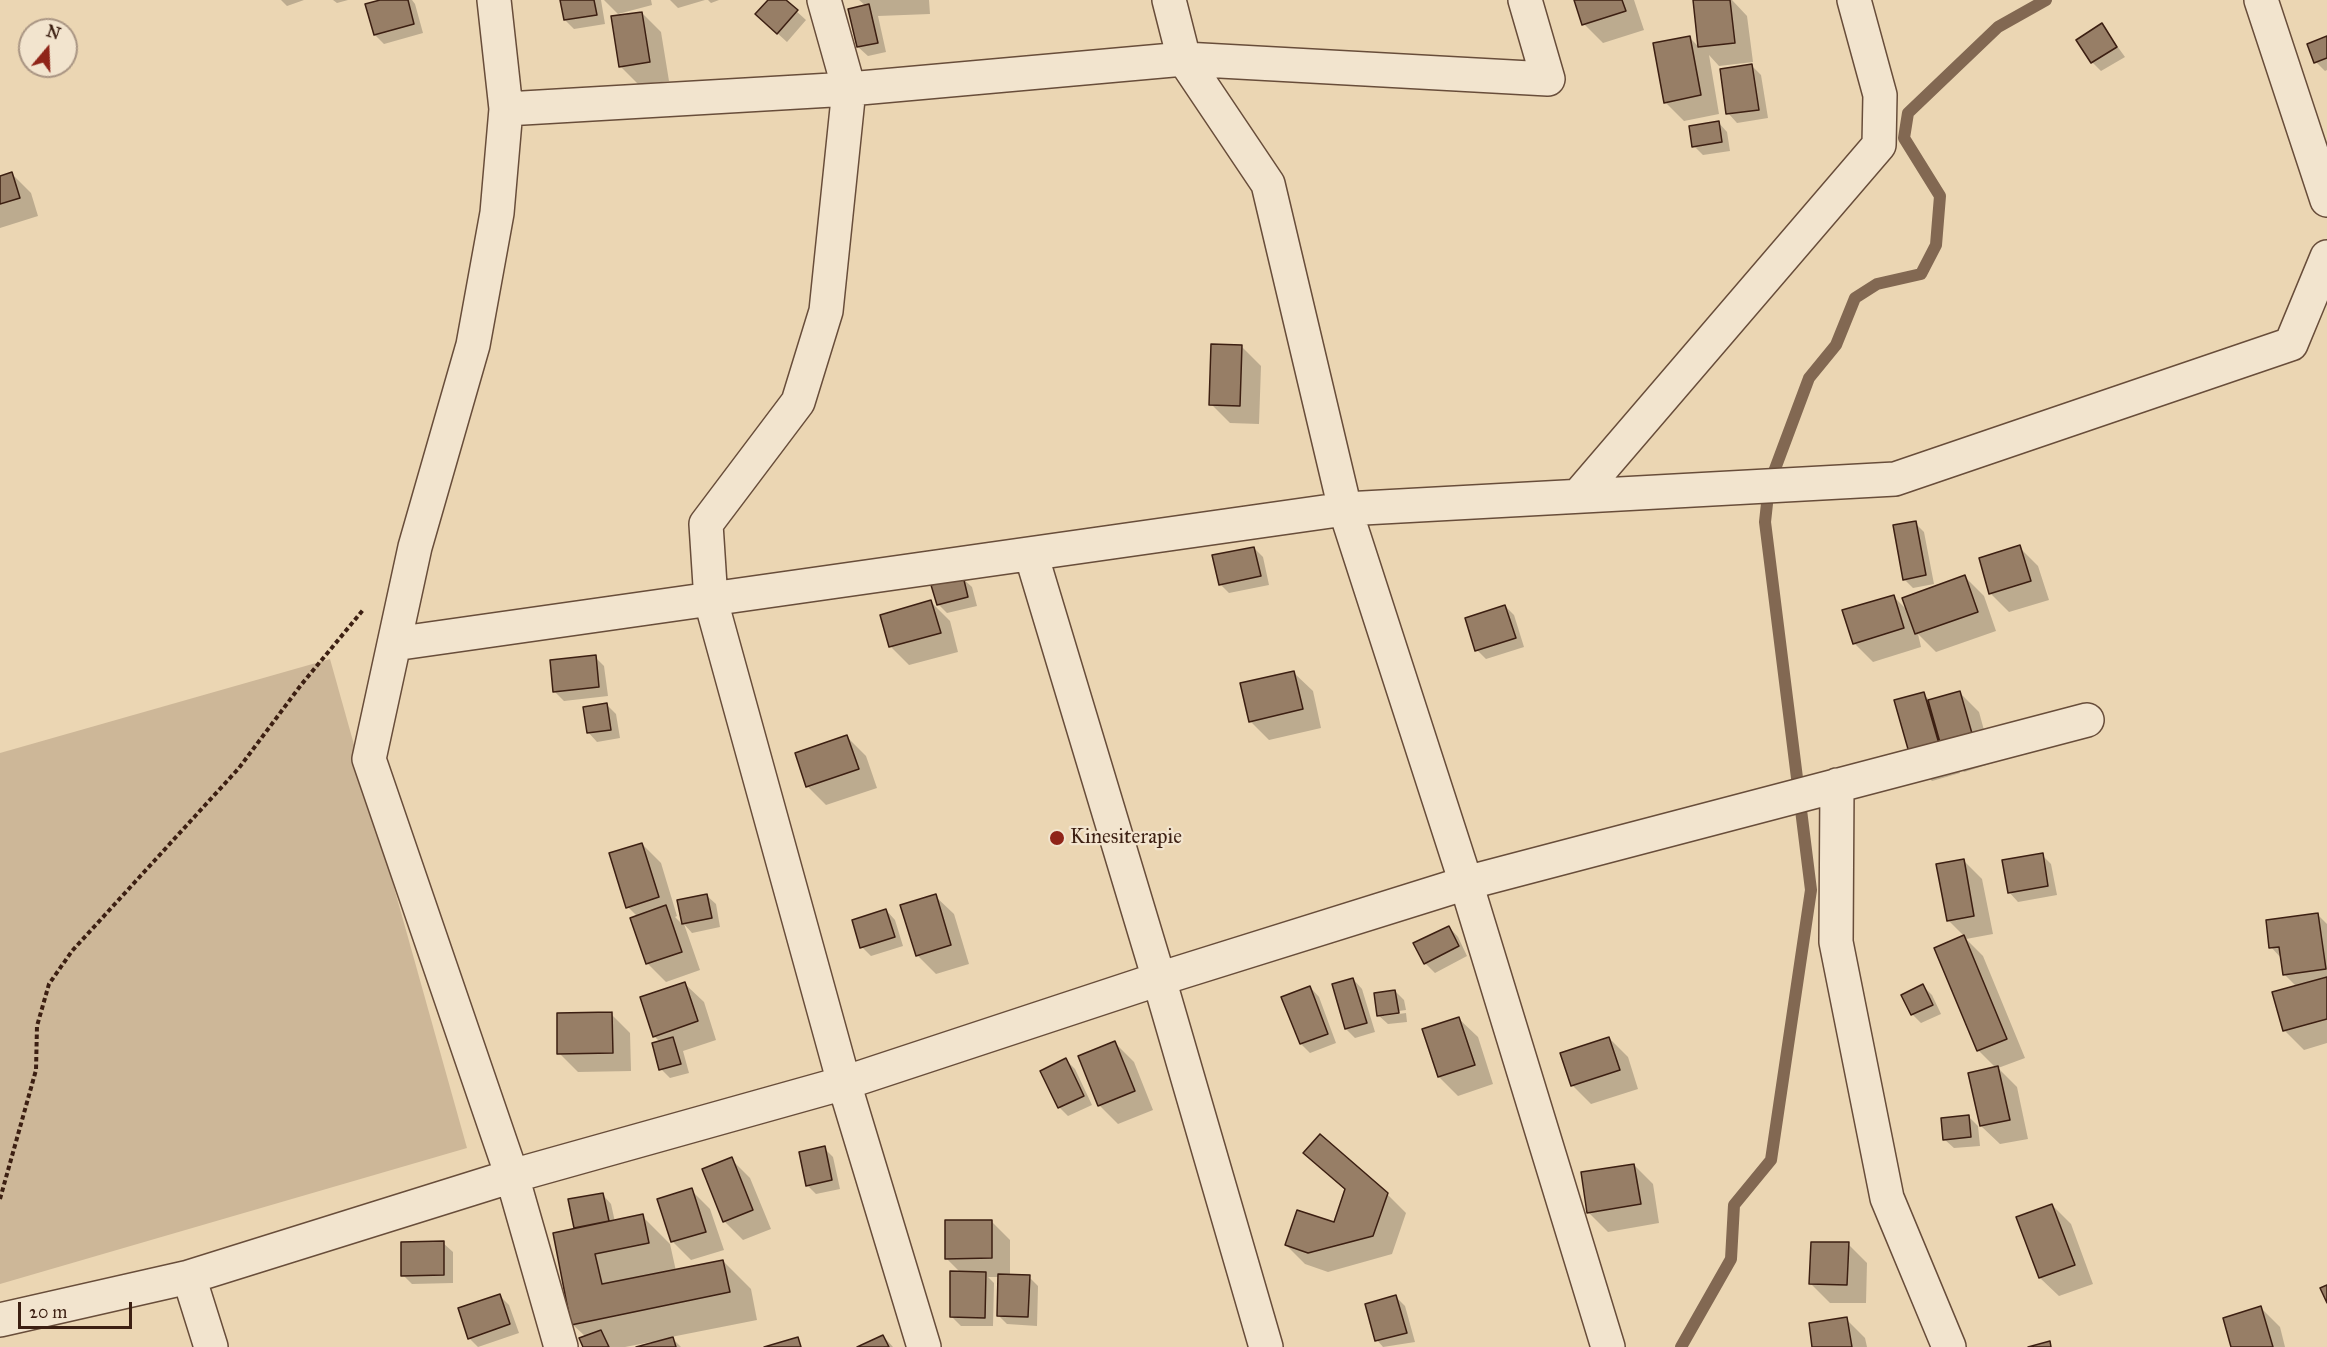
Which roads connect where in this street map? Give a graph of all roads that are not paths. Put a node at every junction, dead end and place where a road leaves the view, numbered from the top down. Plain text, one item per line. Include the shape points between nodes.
1 (494, 0) edge
2 (824, 0) edge
3 (1169, 0) edge
4 (1525, 0) edge
5 (1854, 0) edge
6 (2261, 0) edge
7 (1184, 59) junction
8 (849, 89) junction
9 (506, 109) junction
10 (2324, 181) edge
11 (2327, 256) edge
12 (1578, 496) junction
13 (1345, 509) junction
14 (1031, 554) junction
15 (711, 601) junction
16 (394, 644) junction
17 (2087, 720) dead end
18 (1812, 792) junction
19 (1466, 883) junction
20 (1160, 979) junction
21 (844, 1083) junction
22 (512, 1176) junction
23 (189, 1277) junction
24 (0, 1320) edge
25 (211, 1347) edge
26 (561, 1347) edge
27 (924, 1347) edge
28 (1266, 1347) edge
29 (1608, 1347) edge
30 (1949, 1347) edge

1 - 9 street
2 - 8 street
3 - 7 street
4 - 7 street via 1548,79
5 - 12 street via 1880,95 1879,145
6 - 10 street
7 - 8 street
7 - 13 street via 1268,184
8 - 9 street
8 - 15 street via 826,311 798,402 706,524
9 - 16 street via 497,213 473,345 415,547
11 - 12 street via 2291,344 1895,479
12 - 13 street
13 - 14 street
13 - 19 street
14 - 15 street
14 - 20 street
15 - 16 street
15 - 21 street
16 - 22 street via 369,759
17 - 18 street
18 - 19 street
18 - 30 street via 1838,953 1887,1198
19 - 20 street
19 - 29 street
20 - 21 street
20 - 28 street
21 - 22 street
21 - 27 street
22 - 23 street
22 - 26 street
23 - 24 street
23 - 25 street

